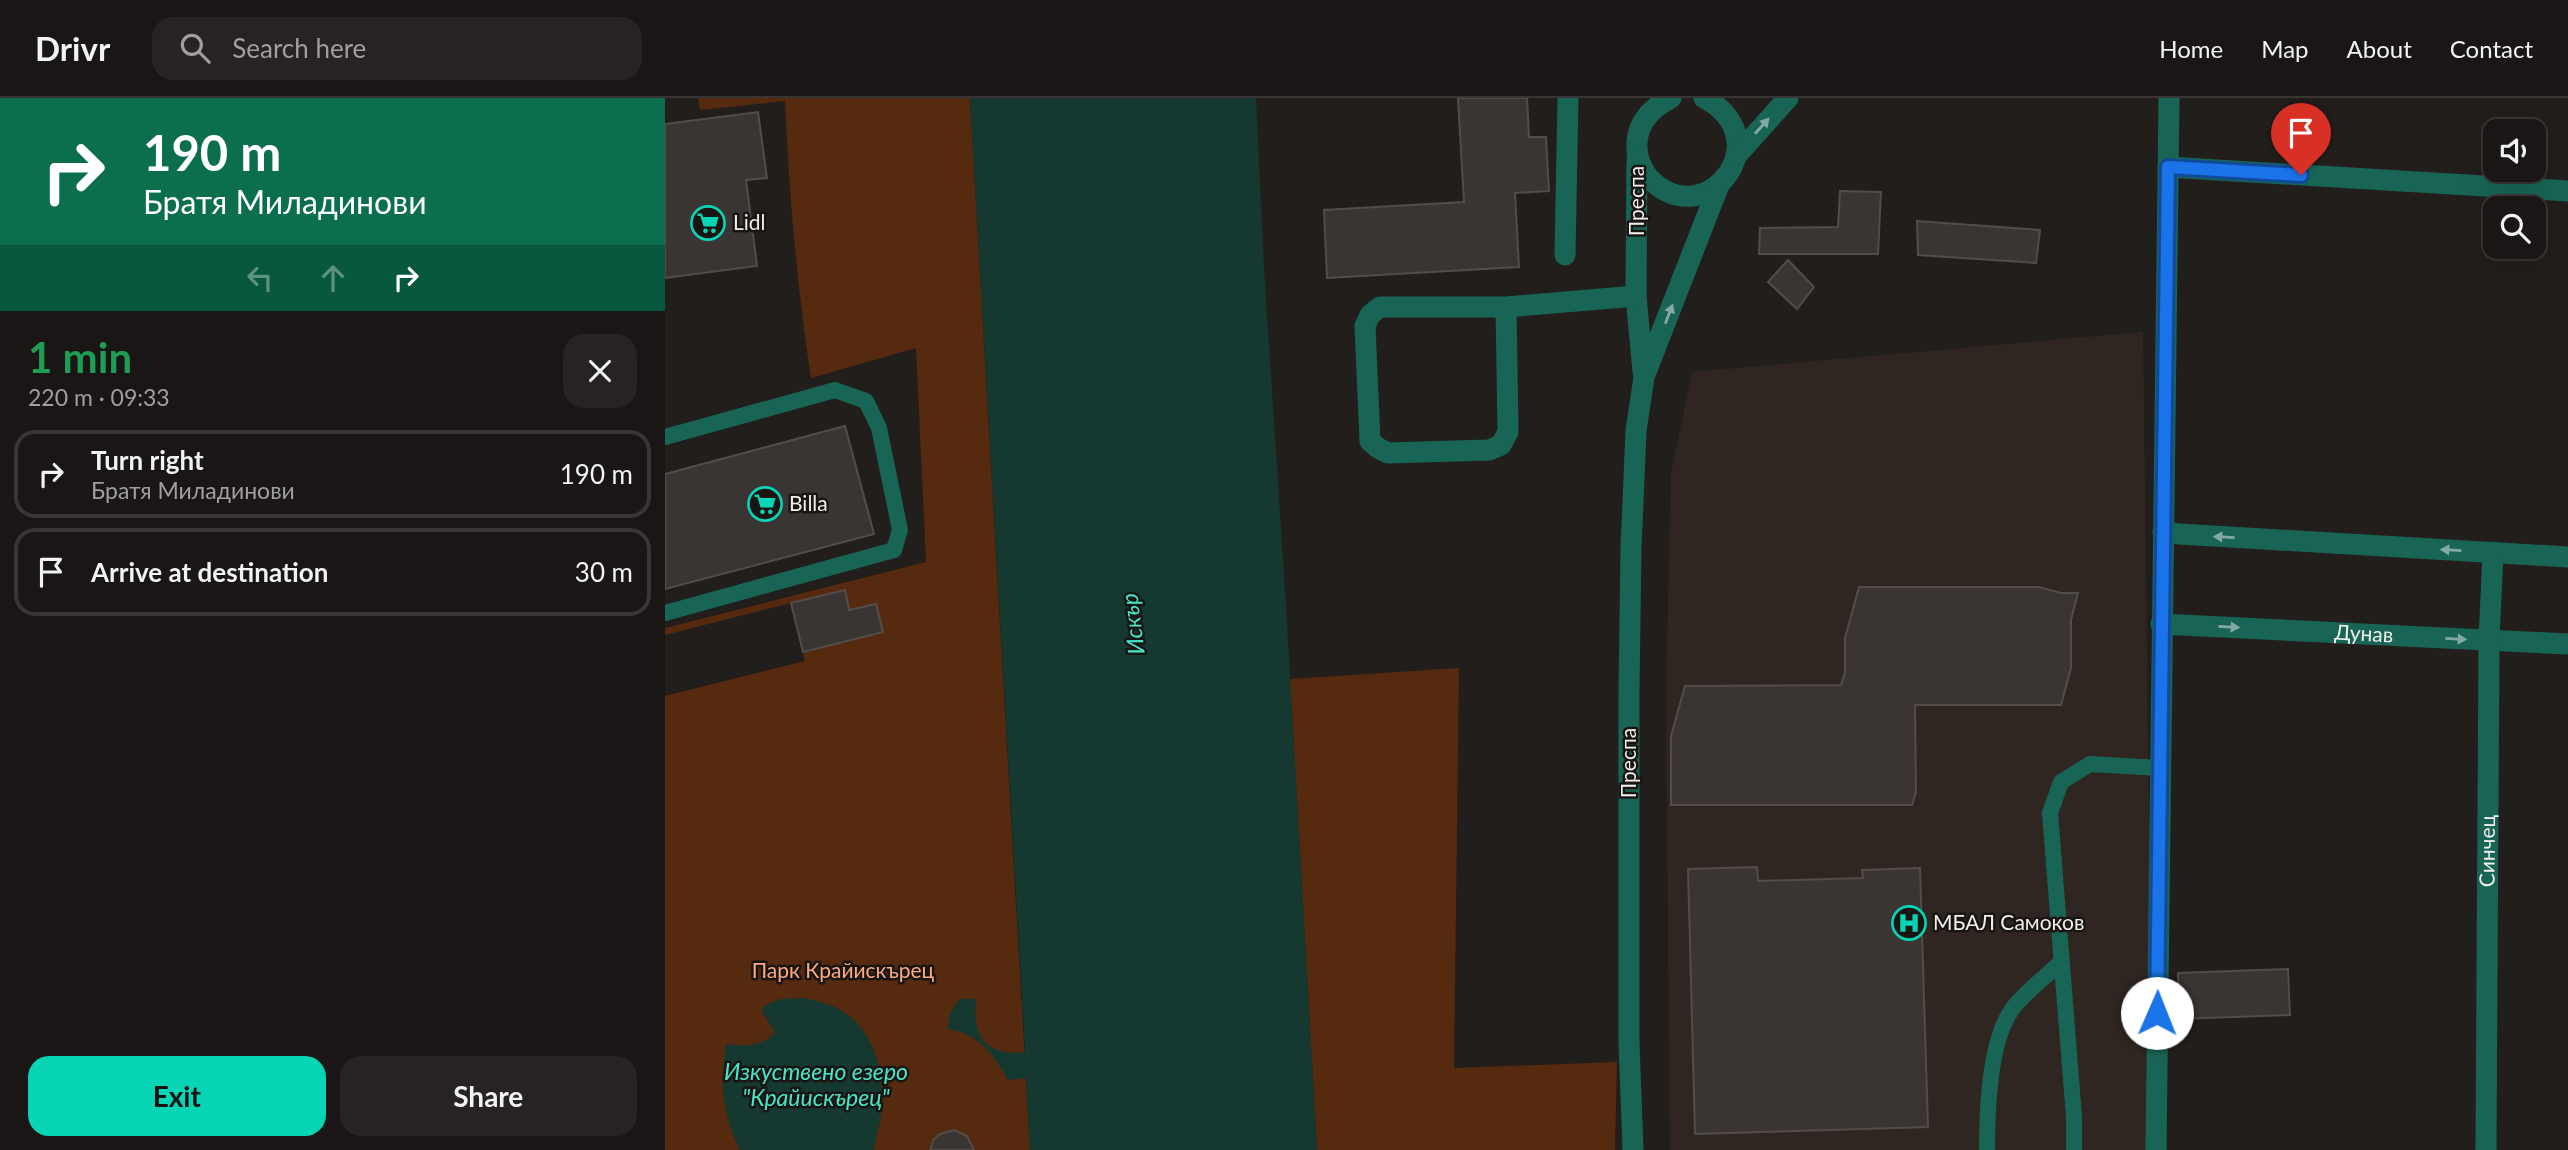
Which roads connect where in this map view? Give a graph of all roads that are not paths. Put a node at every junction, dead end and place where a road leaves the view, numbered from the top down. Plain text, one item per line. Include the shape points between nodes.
1 (1568, 98) edge
2 (1641, 98) edge
3 (1671, 98) edge
4 (1704, 98) edge
5 (1788, 98) edge
6 (2169, 98) edge
7 (1640, 128) junction
8 (1637, 151) junction
9 (1737, 155) junction
10 (2168, 167) junction
11 (1719, 185) junction
12 (2568, 191) edge
13 (1565, 255) dead end
14 (1636, 296) junction
15 (1506, 307) junction
16 (1644, 377) junction
17 (665, 438) edge
18 (2163, 533) junction
19 (2493, 552) junction
20 (2568, 557) edge
21 (665, 613) edge
22 (2161, 624) junction
23 (2489, 640) junction
24 (2568, 644) edge
25 (2160, 768) junction
26 (2061, 961) junction
27 (1633, 1150) edge
28 (1987, 1150) edge
29 (2074, 1150) edge
30 (2156, 1150) edge
31 (2486, 1150) edge

1 - 13 street
2 - 7 street
3 - 7 street via 1647,115
4 - 9 street via 1727,114 1734,126
9 -> 5 street, Преспа
6 - 10 street
7 - 8 street, Преспа
8 - 11 street via 1650,179 1675,195 1706,192
8 - 14 street, Преспа
9 - 11 street, Преспа
10 - 12 street
10 - 18 street
16 -> 11 street, Преспа
14 - 15 street
14 - 16 street, Преспа
15 - 15 street via 1380,307 1370,316 1365,326 1370,441 1388,453 1489,450 1501,445 1508,432
16 - 27 street, Преспа via 1636,431 1631,548 1629,1043
17 - 21 lane via 835,390 866,401 879,428 900,530 894,550
19 -> 18 street
18 - 22 street
19 - 20 street
19 - 23 street, Синчец
22 -> 23 street, Дунав
22 - 25 street
23 - 24 street, Дунав
23 - 31 street, Синчец
25 - 26 lane via 2090,764 2061,782 2050,813
25 - 30 street
26 - 28 lane via 2011,1011 2002,1033 1987,1110
26 - 29 lane

